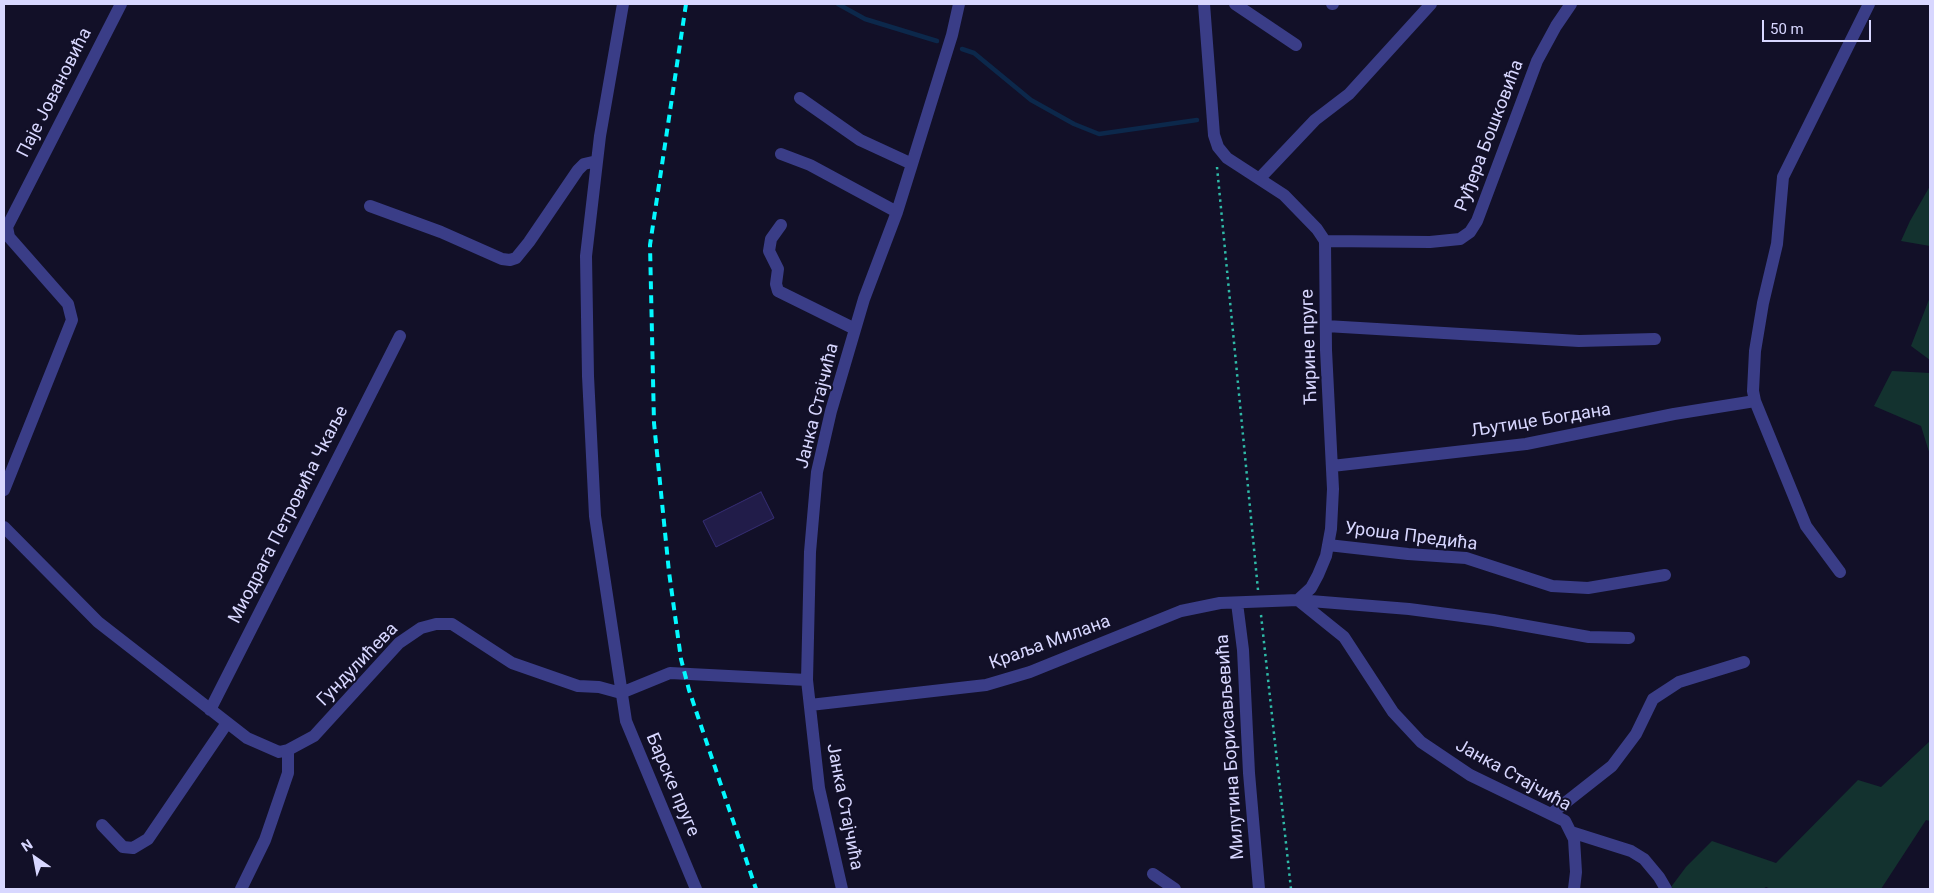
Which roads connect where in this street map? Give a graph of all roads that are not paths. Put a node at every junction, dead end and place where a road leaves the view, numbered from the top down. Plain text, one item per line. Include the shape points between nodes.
1 (121, 4) edge
2 (623, 4) edge
3 (958, 4) edge
4 (1204, 4) edge
5 (1235, 4) edge
6 (1431, 4) edge
7 (1571, 4) edge
8 (1869, 4) edge
9 (1296, 45) dead end
10 (800, 98) dead end
11 (781, 154) dead end
12 (597, 161) junction
13 (912, 164) junction
14 (1260, 178) junction
15 (370, 206) dead end
16 (897, 212) junction
17 (781, 225) dead end
18 (1325, 241) junction
19 (1326, 326) junction
20 (856, 329) junction
21 (400, 336) dead end
22 (1655, 339) dead end
23 (1755, 401) junction
24 (1332, 466) junction
25 (4, 490) edge
26 (4, 527) edge
27 (1328, 545) junction
28 (1840, 572) dead end
29 (1665, 575) dead end
30 (1298, 600) junction
31 (1237, 602) junction
32 (1629, 638) dead end
33 (1744, 662) dead end
34 (807, 680) junction
35 (621, 693) junction
36 (810, 705) junction
37 (210, 710) junction
38 (227, 723) junction
39 (288, 750) junction
40 (1551, 814) junction
41 (102, 825) dead end
42 (1570, 832) junction
43 (1153, 874) dead end
44 (240, 889) edge
45 (696, 889) edge
46 (842, 889) edge
47 (1174, 889) edge
48 (1259, 889) edge
49 (1574, 889) edge
50 (1666, 889) edge

1 - 25 street, Паје Јовановића via 7,227 10,237 68,304 72,320
2 - 12 street, Барске пруге
3 - 13 street, Јанка Стајчића via 952,35
4 - 14 street via 1214,135 1227,158
5 - 9 street
6 - 14 street via 1349,94 1315,120
7 - 18 street, Руђера Бошковића via 1538,61 1470,232 1460,239 1430,242
8 - 23 street via 1783,177 1777,244 1755,351
10 - 13 street via 860,140
11 - 16 street via 810,165
12 - 15 street via 584,164 578,170 529,242 516,258 510,260
12 - 35 street, Барске пруге via 586,256 589,385 595,516
13 - 16 street, Јанка Стајчића
14 - 18 street via 1284,195
16 - 20 street, Јанка Стајчића
17 - 20 street via 771,239 769,251 778,269 778,291
18 - 19 street, Ћирине пруге
19 - 22 street via 1579,341
19 - 24 street, Ћирине пруге
20 - 34 street, Јанка Стајчића via 831,411 818,472 810,552
21 - 37 street, Миодрага Петровића Чкаље
23 - 24 street, Љутице Богдана via 1526,444
23 - 28 street via 1806,526
24 - 27 street, Ћирине пруге via 1332,530
26 - 37 street via 98,622
27 - 29 street, Уроша Предића via 1466,558 1552,586 1588,588
27 - 30 street, Ћирине пруге via 1311,588
30 - 31 street, Краља Милана
30 - 32 street, Краља Милана via 1410,609 1589,637
30 - 40 street, Јанка Стајчића via 1344,637 1392,712 1421,742 1470,775
31 - 36 street, Краља Милана via 1181,611 1030,672 986,685
31 - 48 street, Милутина Борисављевића
33 - 40 street via 1679,682 1653,698 1636,734 1612,766
34 - 35 street via 670,673
34 - 36 street, Јанка Стајчића
35 - 39 street, Гундулићева via 578,686 512,663 452,624 436,624 421,628 399,643 314,736
35 - 45 street, Барске пруге via 626,721 638,753
36 - 46 street, Јанка Стајчића via 819,788
37 - 38 street
38 - 39 street via 247,738 279,752
38 - 41 street via 148,839 133,848 123,847
39 - 44 street via 288,773 268,832
40 - 42 street, Јанка Стајчића via 1565,821
42 - 49 street, Јанка Стајчића via 1574,839
42 - 50 street via 1631,851 1644,859
43 - 47 street

